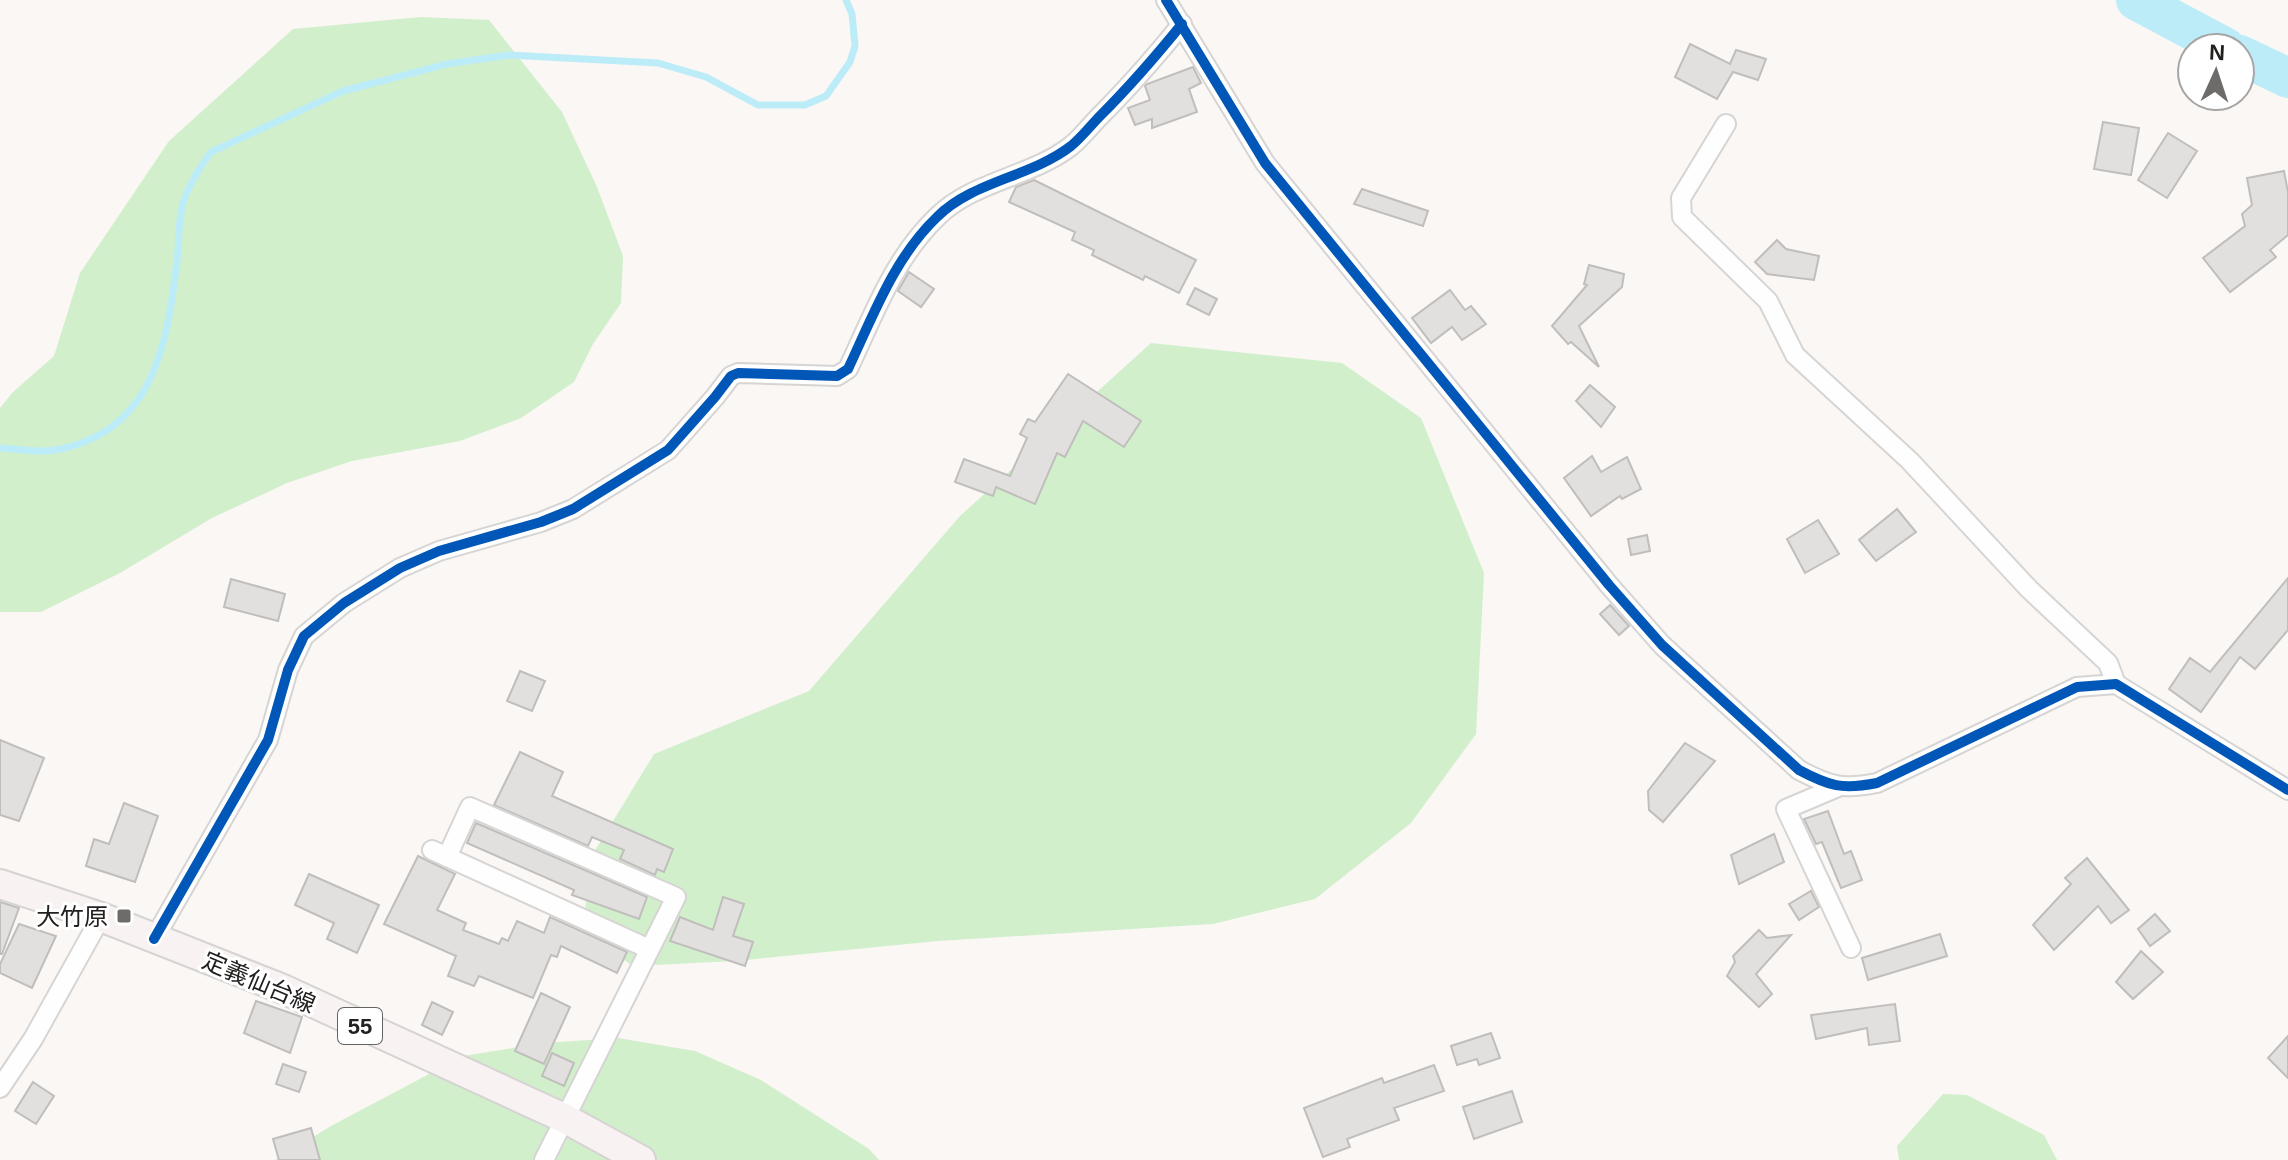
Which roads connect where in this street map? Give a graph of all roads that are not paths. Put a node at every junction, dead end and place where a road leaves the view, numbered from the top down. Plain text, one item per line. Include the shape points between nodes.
1 (1166, 0) edge
2 (1182, 24) junction
3 (1726, 124) dead end
4 (2116, 684) junction
5 (1838, 787) junction
6 (2288, 790) edge
7 (0, 884) edge
8 (101, 917) junction
9 (154, 939) junction
10 (1851, 948) dead end
11 (649, 949) junction
12 (0, 1088) edge
13 (564, 1118) junction
14 (544, 1160) edge
15 (641, 1160) edge

1 - 2 street
2 - 5 street via 1265,163 1609,585 1662,645 1799,770
2 - 9 street via 1144,72 1070,146 939,214 906,254 848,369 837,376 731,376 668,450 585,501 541,522 439,551 400,568 304,636 268,740
3 - 4 street via 1681,198 1682,217 1768,301 1795,355 1910,461 2029,589 2108,663
4 - 5 street via 2077,687 1877,783
4 - 6 street
5 - 10 street via 1786,809
7 - 8 main road, 定義仙台線 / 55
8 - 9 main road, 定義仙台線 / 55
8 - 12 street
9 - 13 main road, 定義仙台線 / 55 via 283,989
11 - 11 street via 676,897 470,807 439,854
11 - 13 street
13 - 14 street
13 - 15 main road, 定義仙台線 / 55

